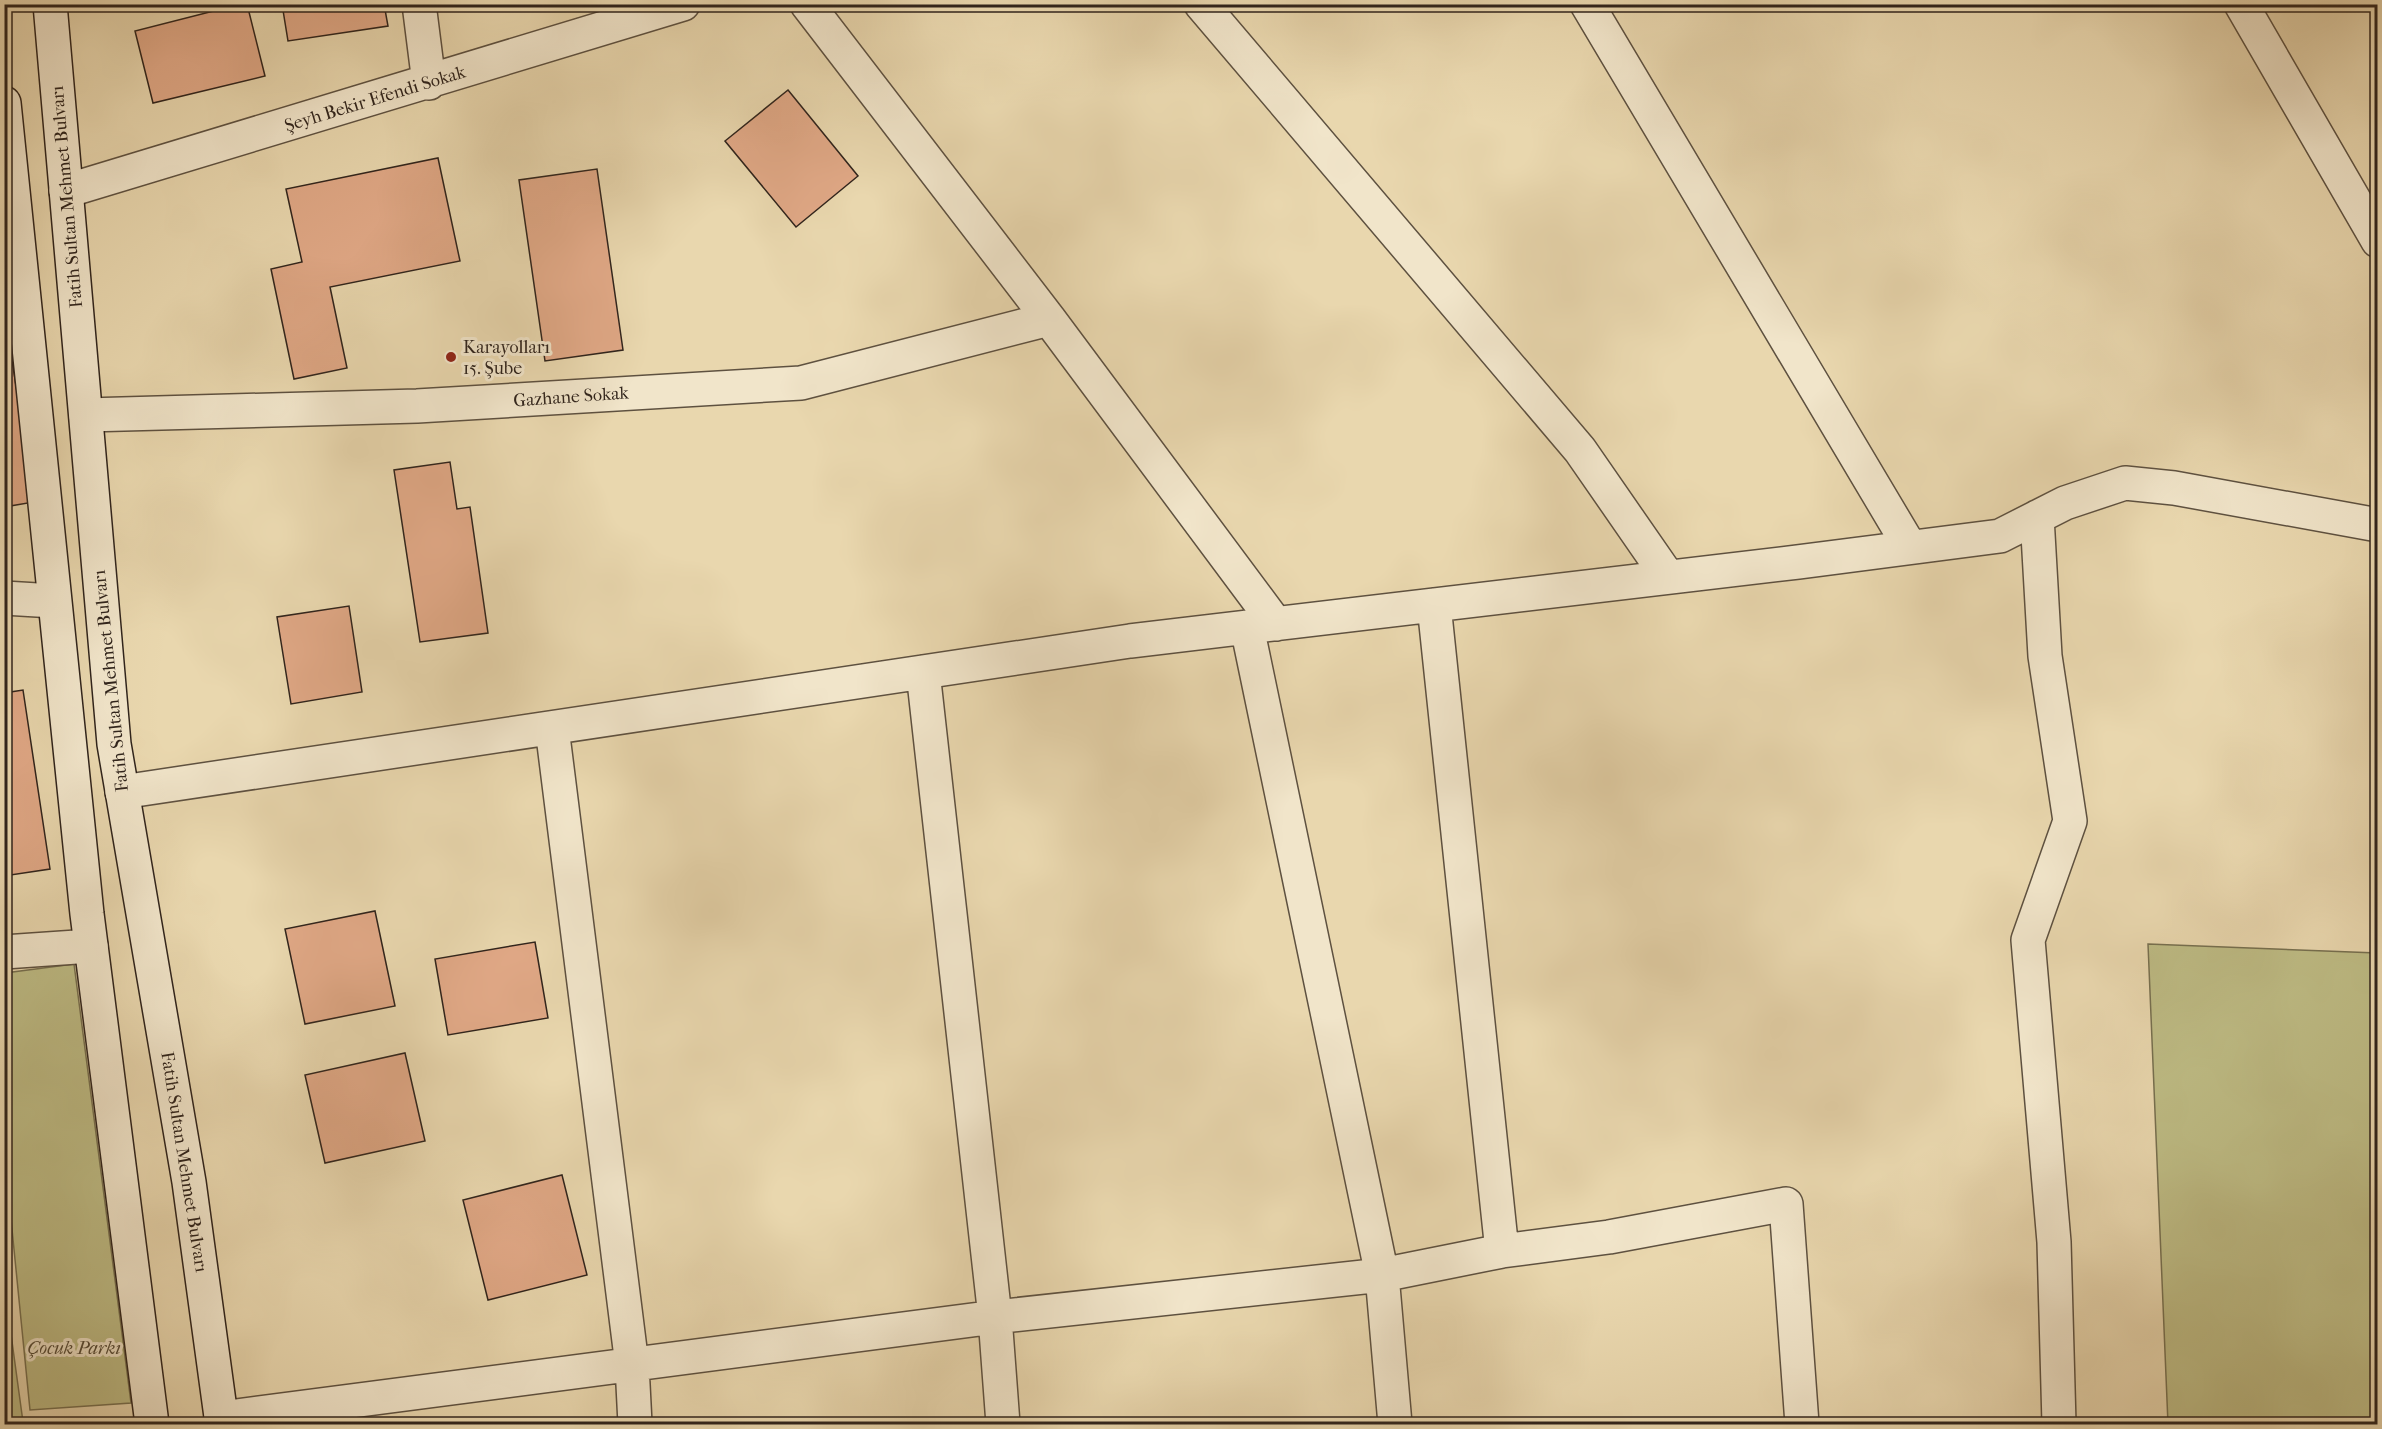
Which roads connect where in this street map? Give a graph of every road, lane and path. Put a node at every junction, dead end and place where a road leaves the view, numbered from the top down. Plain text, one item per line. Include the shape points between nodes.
1 (50, 4) edge
2 (419, 4) edge
3 (683, 4) edge
4 (807, 4) edge
5 (1201, 4) edge
6 (1587, 4) edge
7 (2241, 4) edge
8 (429, 83) junction
9 (4, 104) edge
10 (66, 191) junction
11 (2378, 241) edge
12 (1049, 319) junction
13 (86, 415) junction
14 (2037, 517) junction
15 (2378, 525) edge
16 (1910, 547) junction
17 (1668, 577) junction
18 (4, 598) edge
19 (54, 601) junction
20 (1434, 605) junction
21 (1262, 625) junction
22 (923, 672) junction
23 (552, 728) junction
24 (122, 792) junction
25 (91, 946) junction
26 (4, 952) edge
27 (1502, 1251) junction
28 (1382, 1275) junction
29 (995, 1317) junction
30 (632, 1365) junction
31 (221, 1421) edge
32 (152, 1425) edge
33 (635, 1425) edge
34 (1003, 1425) edge
35 (1395, 1425) edge
36 (1802, 1425) edge
37 (2059, 1425) edge

1 - 10 street, Fatih Sultan Mehmet Bulvarı
2 - 8 street
3 - 8 street, Şeyh Bekir Efendi Sokak
4 - 12 street
5 - 17 street via 1580,450
6 - 16 street
7 - 11 street
8 - 10 street, Şeyh Bekir Efendi Sokak
9 - 19 street
10 - 13 street, Fatih Sultan Mehmet Bulvarı
12 - 13 street, Gazhane Sokak via 801,383 417,406
12 - 21 street
13 - 24 street, Fatih Sultan Mehmet Bulvarı via 114,744
14 - 15 street via 2125,483 2174,488
14 - 16 street via 2000,536
14 - 37 street via 2045,656 2070,821 2028,940 2054,1242
16 - 17 street
17 - 20 street
18 - 19 street
19 - 25 street
20 - 21 street
20 - 27 street
21 - 22 street
21 - 28 street
22 - 23 street
22 - 29 street
23 - 24 street
23 - 30 street
24 - 31 street, Fatih Sultan Mehmet Bulvarı via 189,1182
25 - 26 street
25 - 32 street
27 - 28 street
27 - 36 street via 1786,1204
28 - 29 street
28 - 35 street
29 - 30 street
29 - 34 street
30 - 31 street
30 - 33 street

